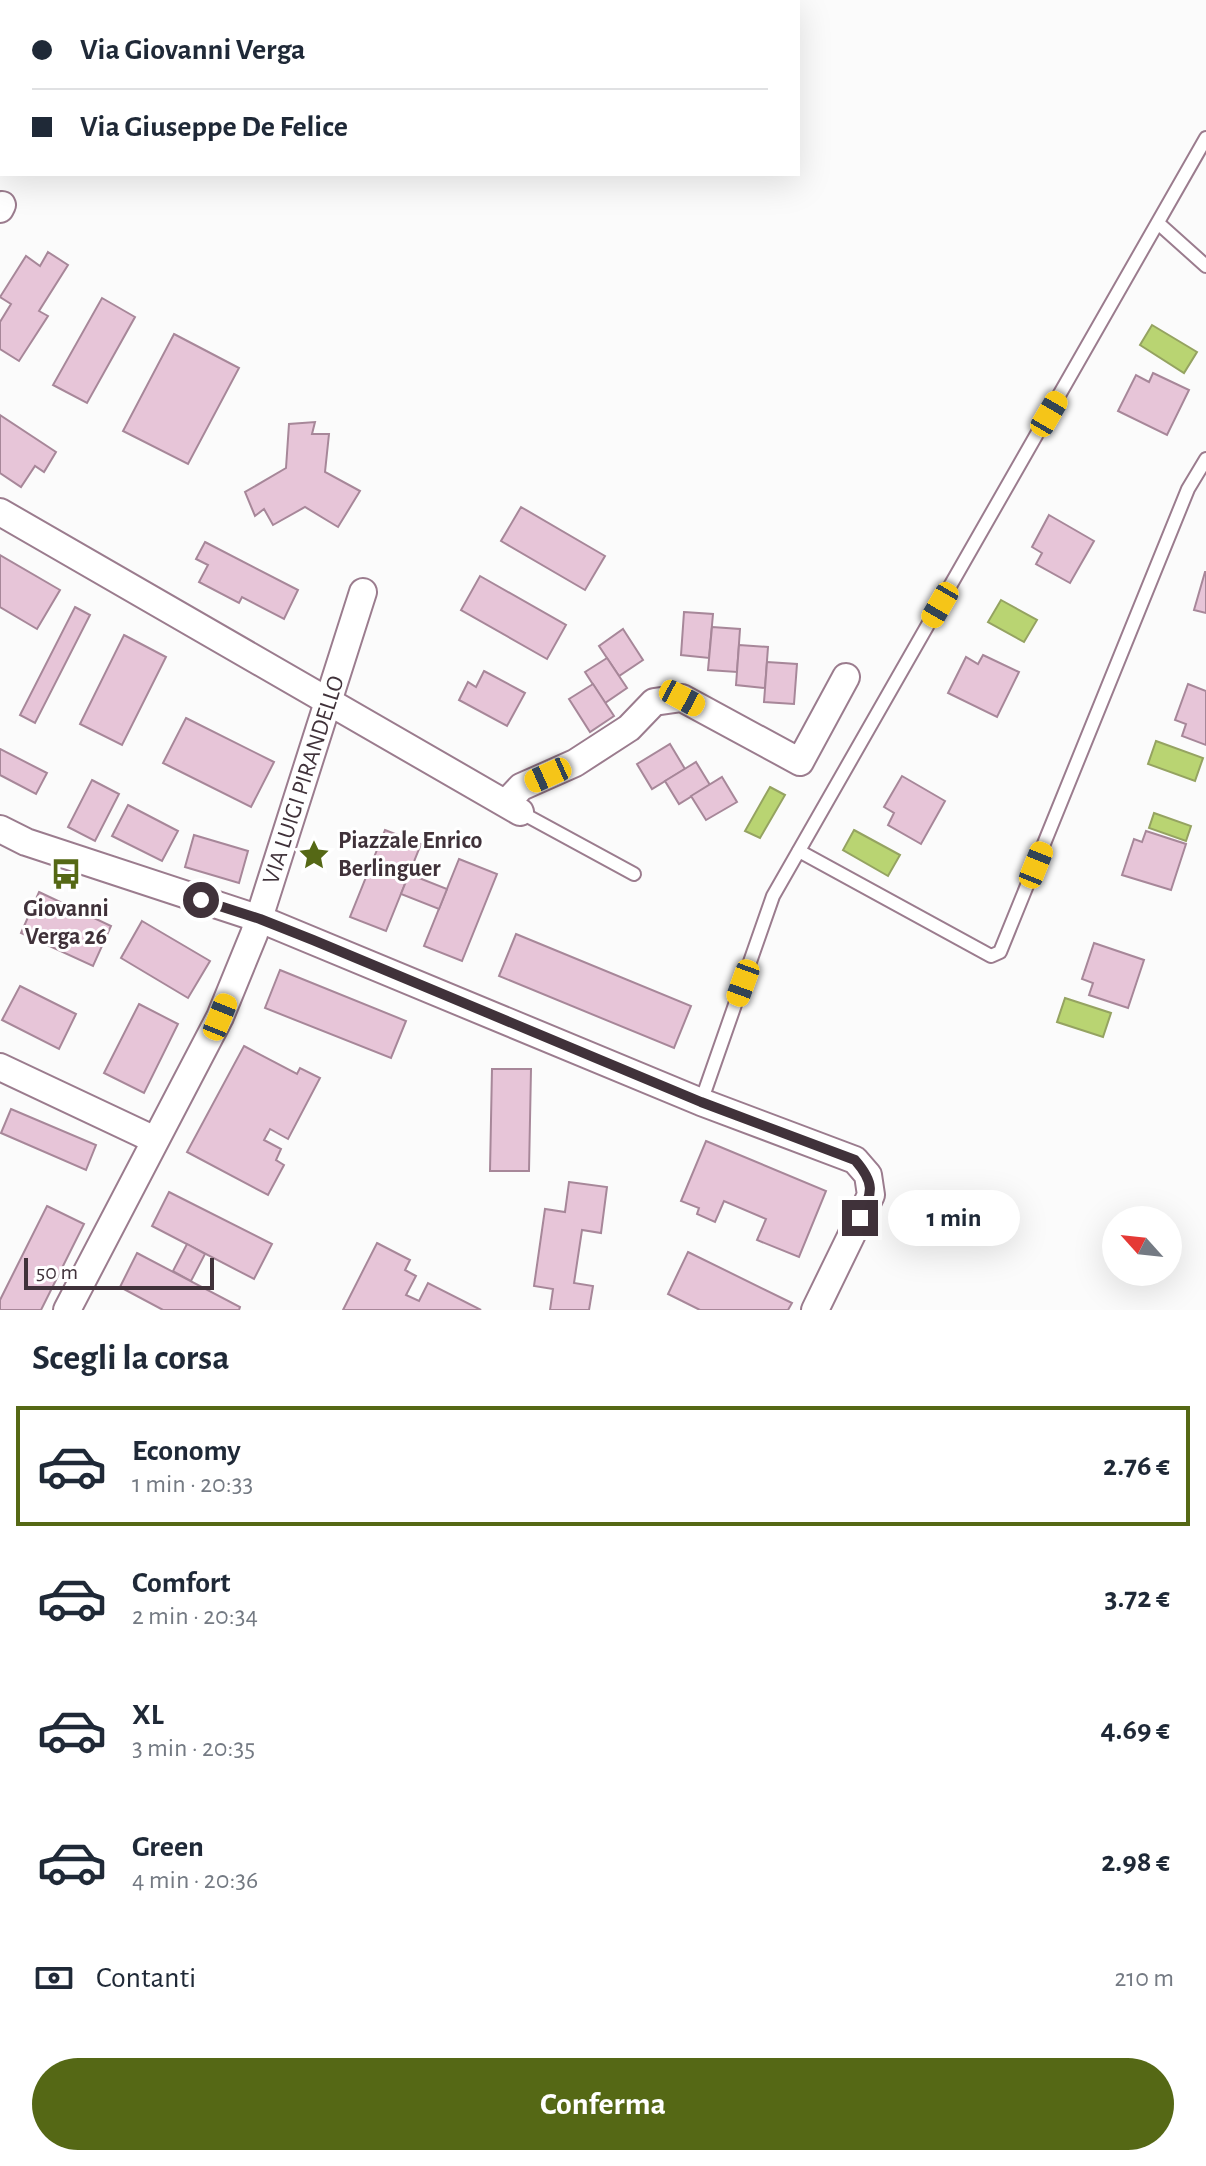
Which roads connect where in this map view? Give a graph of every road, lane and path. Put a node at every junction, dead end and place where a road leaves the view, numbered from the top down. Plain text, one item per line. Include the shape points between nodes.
1 (1206, 138) edge
2 (1158, 223) junction
3 (1206, 266) edge
4 (1206, 459) edge
5 (0, 512) edge
6 (363, 592) dead end
7 (846, 677) dead end
8 (329, 701) junction
9 (513, 808) junction
10 (0, 829) edge
11 (799, 851) junction
12 (634, 874) dead end
13 (260, 919) junction
14 (0, 1067) edge
15 (701, 1102) junction
16 (155, 1140) junction
17 (67, 1310) edge
18 (815, 1310) edge

1 - 2 lane
2 - 3 lane
2 - 11 lane
4 - 11 lane via 1188,489 1000,952 991,956
5 - 8 street
6 - 8 street, VIA LUIGI PIRANDELLO
7 - 9 street via 800,762 682,698 654,702 629,728 575,763 521,787
8 - 9 street
8 - 13 street, VIA LUIGI PIRANDELLO
9 - 12 lane
10 - 13 street
11 - 15 lane via 773,896
13 - 15 street
13 - 16 street, VIA LUIGI PIRANDELLO via 220,1017
14 - 16 street
15 - 18 street via 855,1160 868,1175 871,1195
16 - 17 street, VIA LUIGI PIRANDELLO

